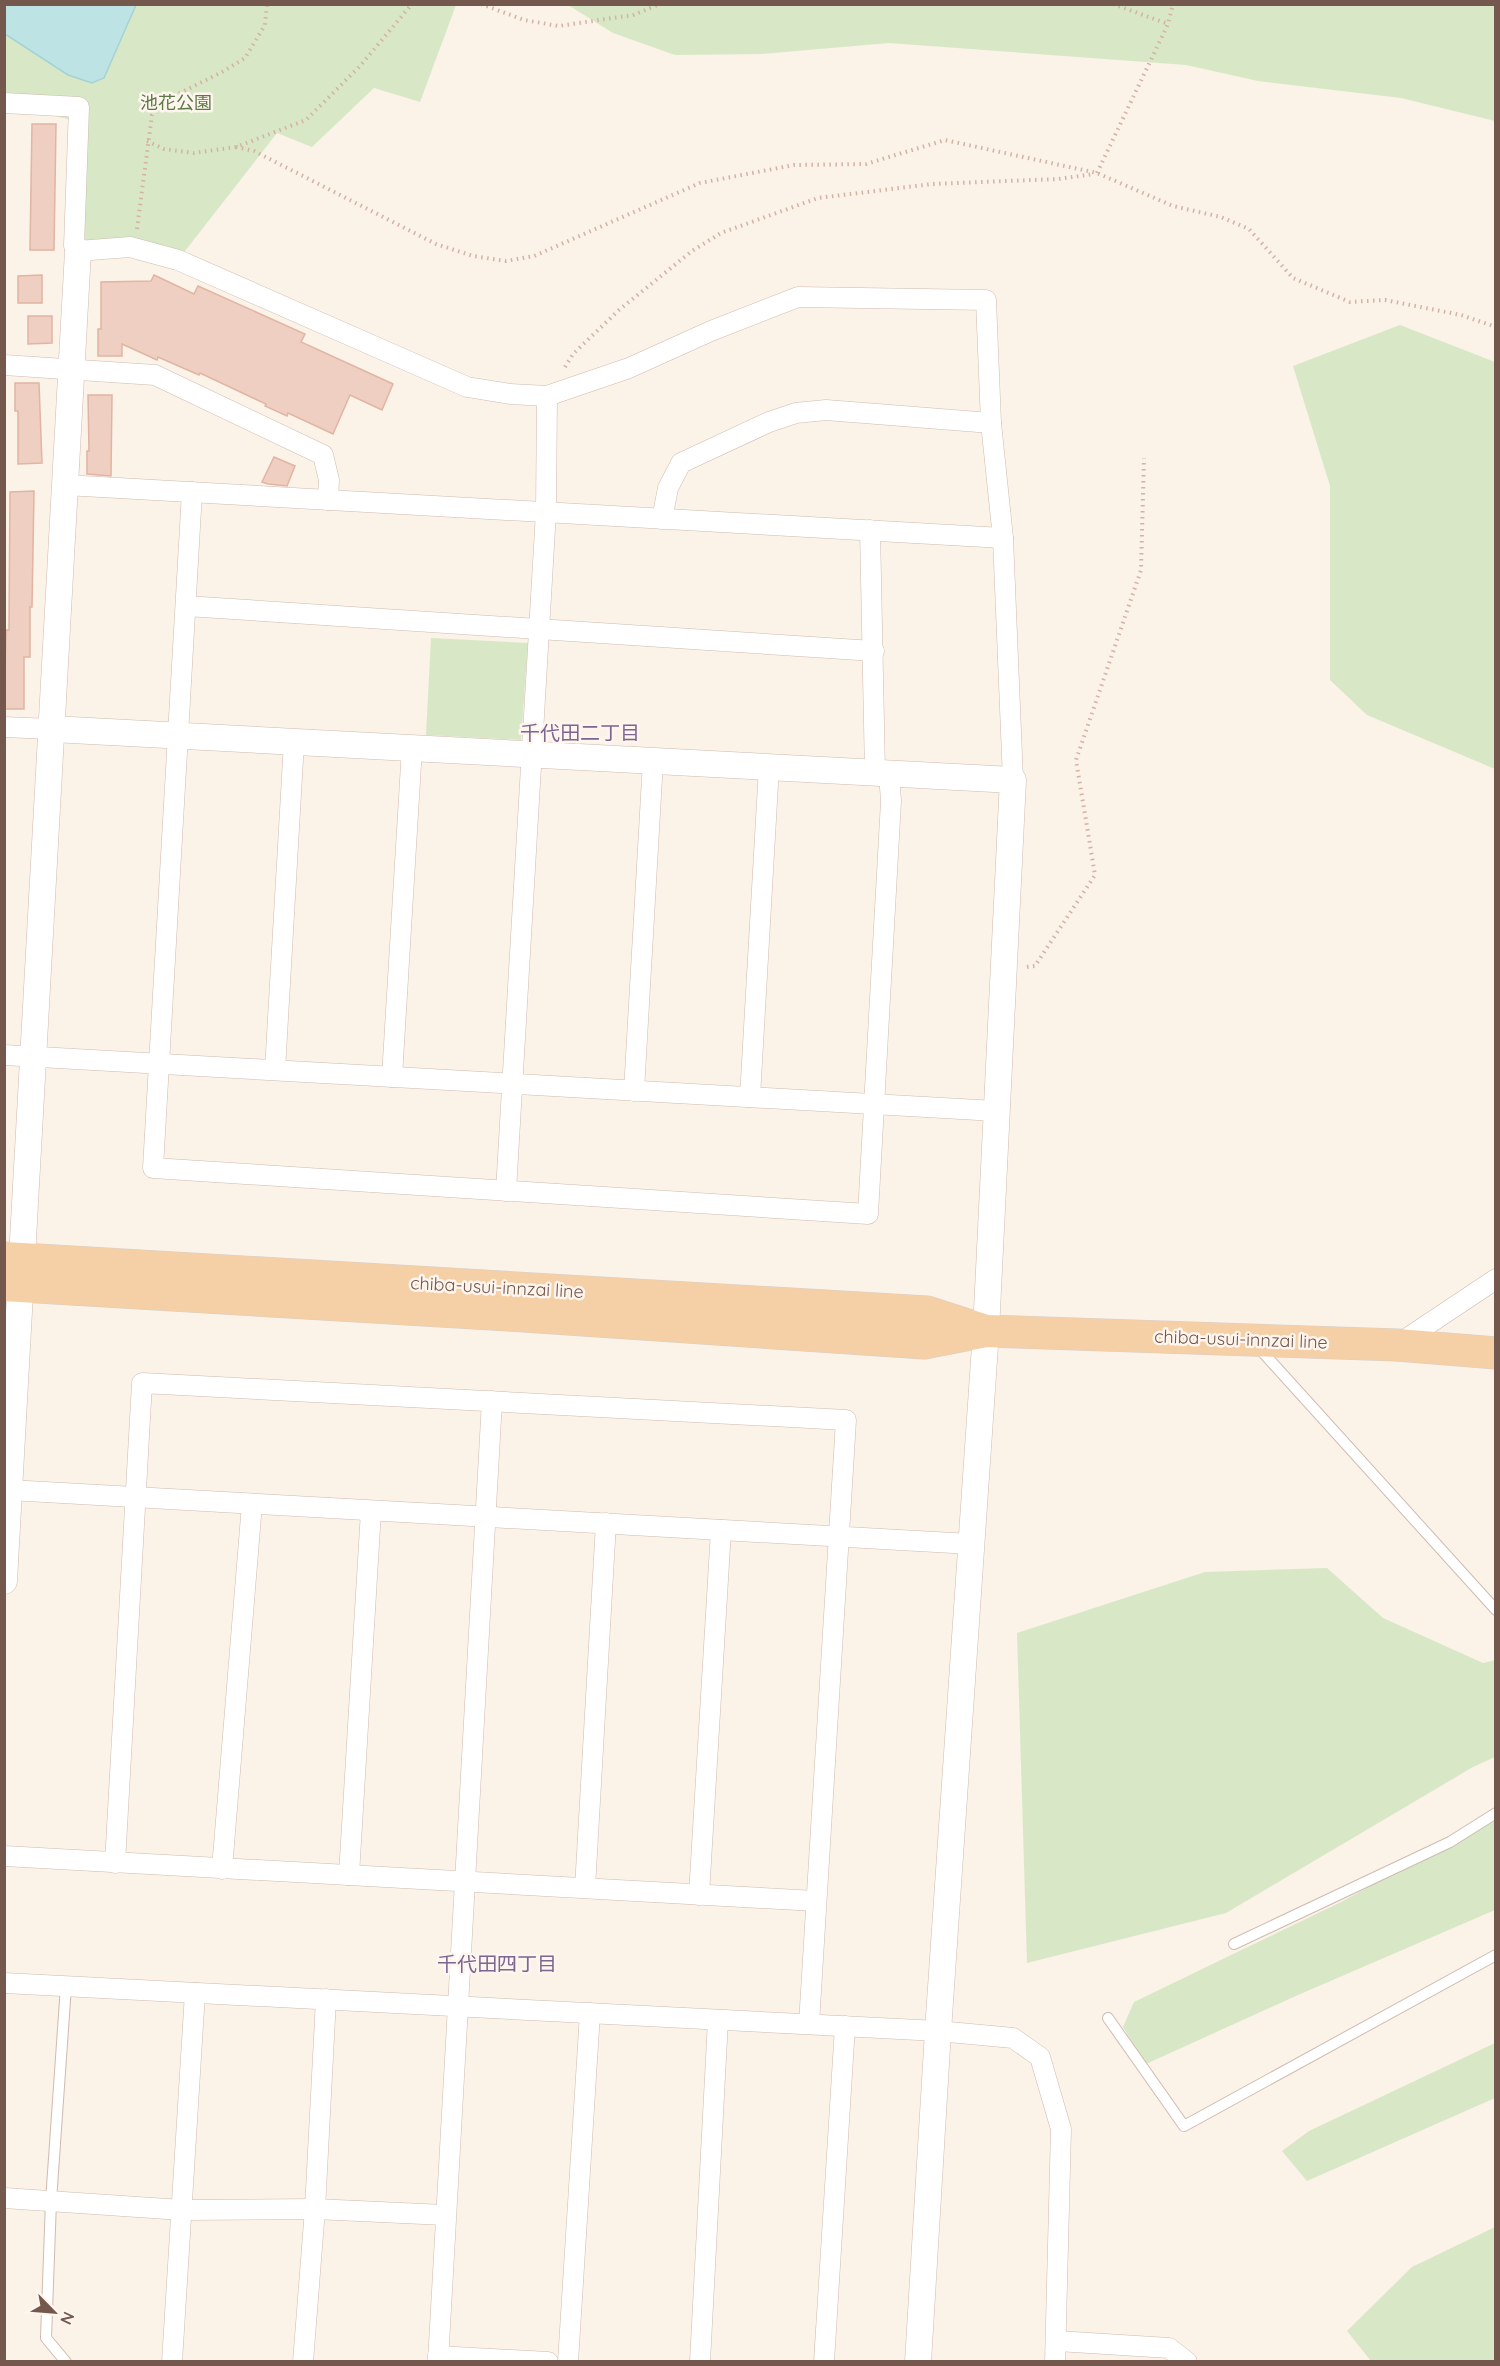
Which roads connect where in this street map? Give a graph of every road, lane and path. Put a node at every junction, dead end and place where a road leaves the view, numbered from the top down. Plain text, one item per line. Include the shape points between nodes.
1 (267, 4) edge
2 (412, 4) edge
3 (481, 4) edge
4 (660, 4) edge
5 (1113, 4) edge
6 (1173, 4) edge
7 (1168, 24) junction
8 (4, 103) edge
9 (147, 141) junction
10 (236, 147) junction
11 (1097, 173) junction
12 (135, 248) junction
13 (78, 251) junction
14 (1496, 327) edge
15 (4, 365) edge
16 (72, 369) junction
17 (547, 396) junction
18 (991, 423) junction
19 (1144, 458) dead end
20 (65, 485) junction
21 (192, 492) junction
22 (328, 500) junction
23 (546, 512) junction
24 (662, 519) junction
25 (870, 530) junction
26 (1003, 538) junction
27 (186, 606) junction
28 (539, 629) junction
29 (874, 651) junction
30 (4, 727) edge
31 (52, 729) junction
32 (178, 736) junction
33 (294, 742) junction
34 (412, 748) junction
35 (531, 754) junction
36 (653, 761) junction
37 (769, 767) junction
38 (882, 773) junction
39 (1012, 780) junction
40 (1003, 971) junction
41 (4, 1054) edge
42 (33, 1056) junction
43 (159, 1063) junction
44 (275, 1070) junction
45 (392, 1077) junction
46 (513, 1084) junction
47 (634, 1091) junction
48 (750, 1097) junction
49 (874, 1104) junction
50 (996, 1112) junction
51 (507, 1191) junction
52 (13, 1272) edge
53 (1496, 1279) edge
54 (987, 1331) junction
55 (1252, 1340) junction
56 (1397, 1345) junction
57 (1496, 1353) edge
58 (492, 1401) junction
59 (9, 1490) junction
60 (136, 1497) junction
61 (252, 1504) junction
62 (371, 1510) junction
63 (485, 1517) junction
64 (606, 1523) junction
65 (721, 1530) junction
66 (839, 1536) junction
67 (971, 1544) junction
68 (4, 1581) edge
69 (1496, 1610) edge
70 (1496, 1814) edge
71 (4, 1856) edge
72 (115, 1863) junction
73 (222, 1869) junction
74 (349, 1875) junction
75 (464, 1882) junction
76 (585, 1888) junction
77 (699, 1895) junction
78 (816, 1901) junction
79 (1234, 1944) dead end
80 (1496, 1955) edge
81 (4, 1983) edge
82 (66, 1986) junction
83 (195, 1993) junction
84 (326, 1999) junction
85 (456, 2006) junction
86 (590, 2013) junction
87 (1108, 2018) dead end
88 (718, 2020) junction
89 (809, 2025) junction
90 (845, 2026) junction
91 (938, 2031) junction
92 (4, 2198) edge
93 (51, 2201) junction
94 (315, 2209) junction
95 (183, 2210) junction
96 (445, 2215) junction
97 (1057, 2341) junction
98 (438, 2359) edge
99 (1179, 2359) edge
100 (66, 2361) edge
101 (172, 2361) edge
102 (303, 2361) edge
103 (548, 2361) edge
104 (568, 2361) edge
105 (700, 2361) edge
106 (824, 2361) edge
107 (918, 2361) edge
108 (1055, 2361) edge

1 - 9 path via 265,25 245,58 166,100 152,115
2 - 10 path via 360,66 306,120
3 - 4 path via 524,20 559,26 633,15
5 - 7 path
6 - 7 path
7 - 11 path
8 - 13 street via 79,107 74,246
9 - 10 path via 164,149 194,153
9 - 12 path
10 - 11 path via 254,151 436,244 506,261 534,256 700,183 794,165 866,164 945,140
11 - 14 path via 1173,206 1221,217 1249,229 1293,278 1350,302 1385,300 1461,315
11 - 17 path via 1058,179 932,184 818,198 721,233 692,251 619,310 573,354
12 - 13 street
12 - 17 street via 178,260 467,387
13 - 16 street
15 - 16 street
16 - 20 street
16 - 22 street via 155,375 323,455 329,480
17 - 18 street via 629,368 798,297 986,300
17 - 23 street
18 - 24 street via 826,410 796,413 681,463 668,488
18 - 26 street
19 - 40 path via 1141,570 1076,760 1095,875 1035,966
20 - 21 street
20 - 31 street
21 - 22 street
21 - 27 street
22 - 23 street
23 - 24 street
23 - 28 street
24 - 25 street
25 - 26 street
25 - 29 street
26 - 39 street
27 - 28 street
27 - 32 street
28 - 29 street
28 - 35 street
29 - 38 street
30 - 31 street
31 - 32 street
31 - 42 street
32 - 33 street
32 - 43 street
33 - 34 street
33 - 44 street
34 - 35 street
34 - 45 street
35 - 36 street
35 - 46 street
36 - 37 street
36 - 47 street
37 - 38 street
37 - 48 street
38 - 39 street
38 - 49 street via 891,801
39 - 40 street
40 - 50 street
41 - 42 street
42 - 43 street
42 - 52 street
43 - 44 street
43 - 51 street via 153,1168
44 - 45 street
45 - 46 street
46 - 47 street
46 - 51 street
47 - 48 street
48 - 49 street
49 - 50 street
49 - 51 street via 868,1214
50 - 54 street
52 - 54 main road, chiba-usui-innzai line via 927,1312
52 - 59 street
53 - 56 street
54 - 55 main road, chiba-usui-innzai line
54 - 67 street
55 - 56 main road, chiba-usui-innzai line
55 - 69 lane
56 - 57 main road, chiba-usui-innzai line
58 - 60 street via 142,1383
58 - 63 street
58 - 66 street via 846,1420
59 - 60 street
59 - 68 street
60 - 61 street
60 - 72 street
61 - 62 street
61 - 73 street
62 - 63 street
62 - 74 street
63 - 64 street
63 - 75 street
64 - 65 street
64 - 76 street
65 - 66 street
65 - 77 street
66 - 67 street
66 - 78 street
67 - 91 street
70 - 79 lane via 1450,1842
71 - 72 street
72 - 73 street
73 - 74 street
74 - 75 street
75 - 76 street
75 - 85 street
76 - 77 street
77 - 78 street
78 - 89 street
80 - 87 lane via 1185,2126
81 - 82 street
82 - 83 street
82 - 93 lane
83 - 84 street
83 - 95 street
84 - 85 street
84 - 94 street
85 - 86 street
85 - 96 street
86 - 88 street
86 - 104 street
88 - 89 street
88 - 105 street
89 - 90 street
90 - 91 street
90 - 106 street
91 - 97 street via 1013,2038 1040,2057 1061,2129
91 - 107 street
92 - 93 street
93 - 95 street
93 - 100 lane via 46,2338
94 - 95 street
94 - 96 street
94 - 102 street
95 - 101 street
96 - 98 street
97 - 99 street via 1169,2348
97 - 108 street
98 - 103 street

